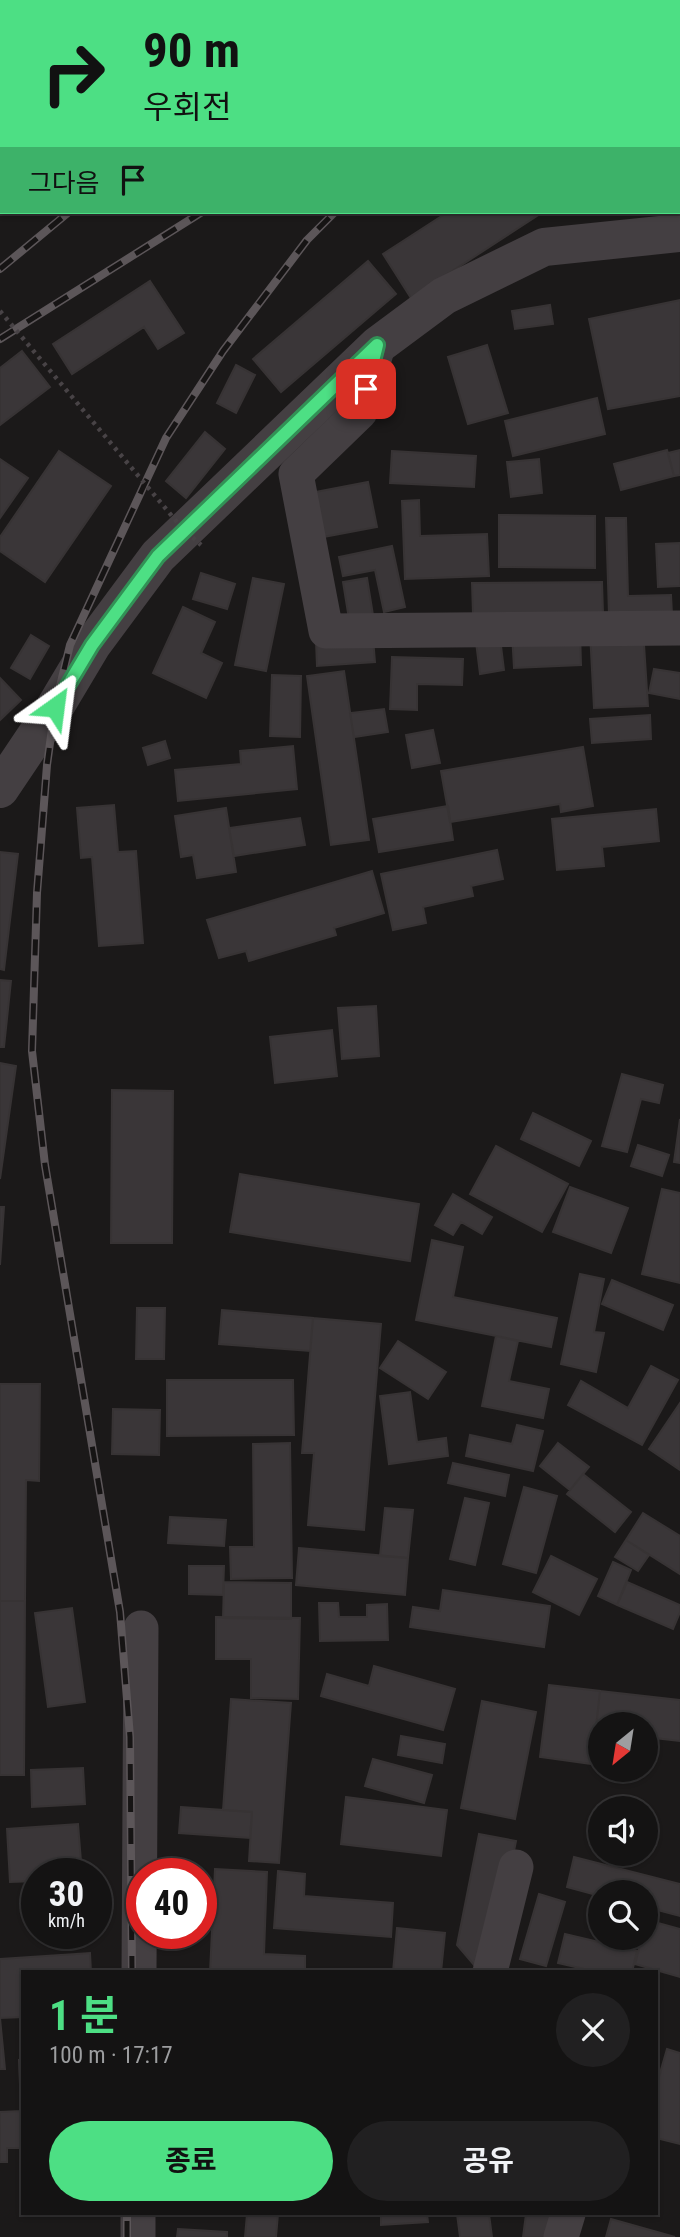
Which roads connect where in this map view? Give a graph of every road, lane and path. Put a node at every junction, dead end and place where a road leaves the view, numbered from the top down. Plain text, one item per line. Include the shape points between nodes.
1 (680, 233) edge
2 (0, 311) edge
3 (377, 345) junction
4 (201, 545) dead end
5 (680, 628) edge
6 (0, 789) edge
7 (141, 1628) dead end
8 (516, 1867) dead end
9 (139, 1970) edge
10 (490, 1970) edge
11 (138, 2215) edge
12 (568, 2215) edge
13 (138, 2237) edge
14 (561, 2237) edge

1 - 3 street via 544,247 444,296
2 - 4 path, bridge
3 - 5 street via 360,412 296,474 326,631
3 - 6 street via 158,556 92,645
7 - 9 street
8 - 10 street
11 - 13 street
12 - 14 street

